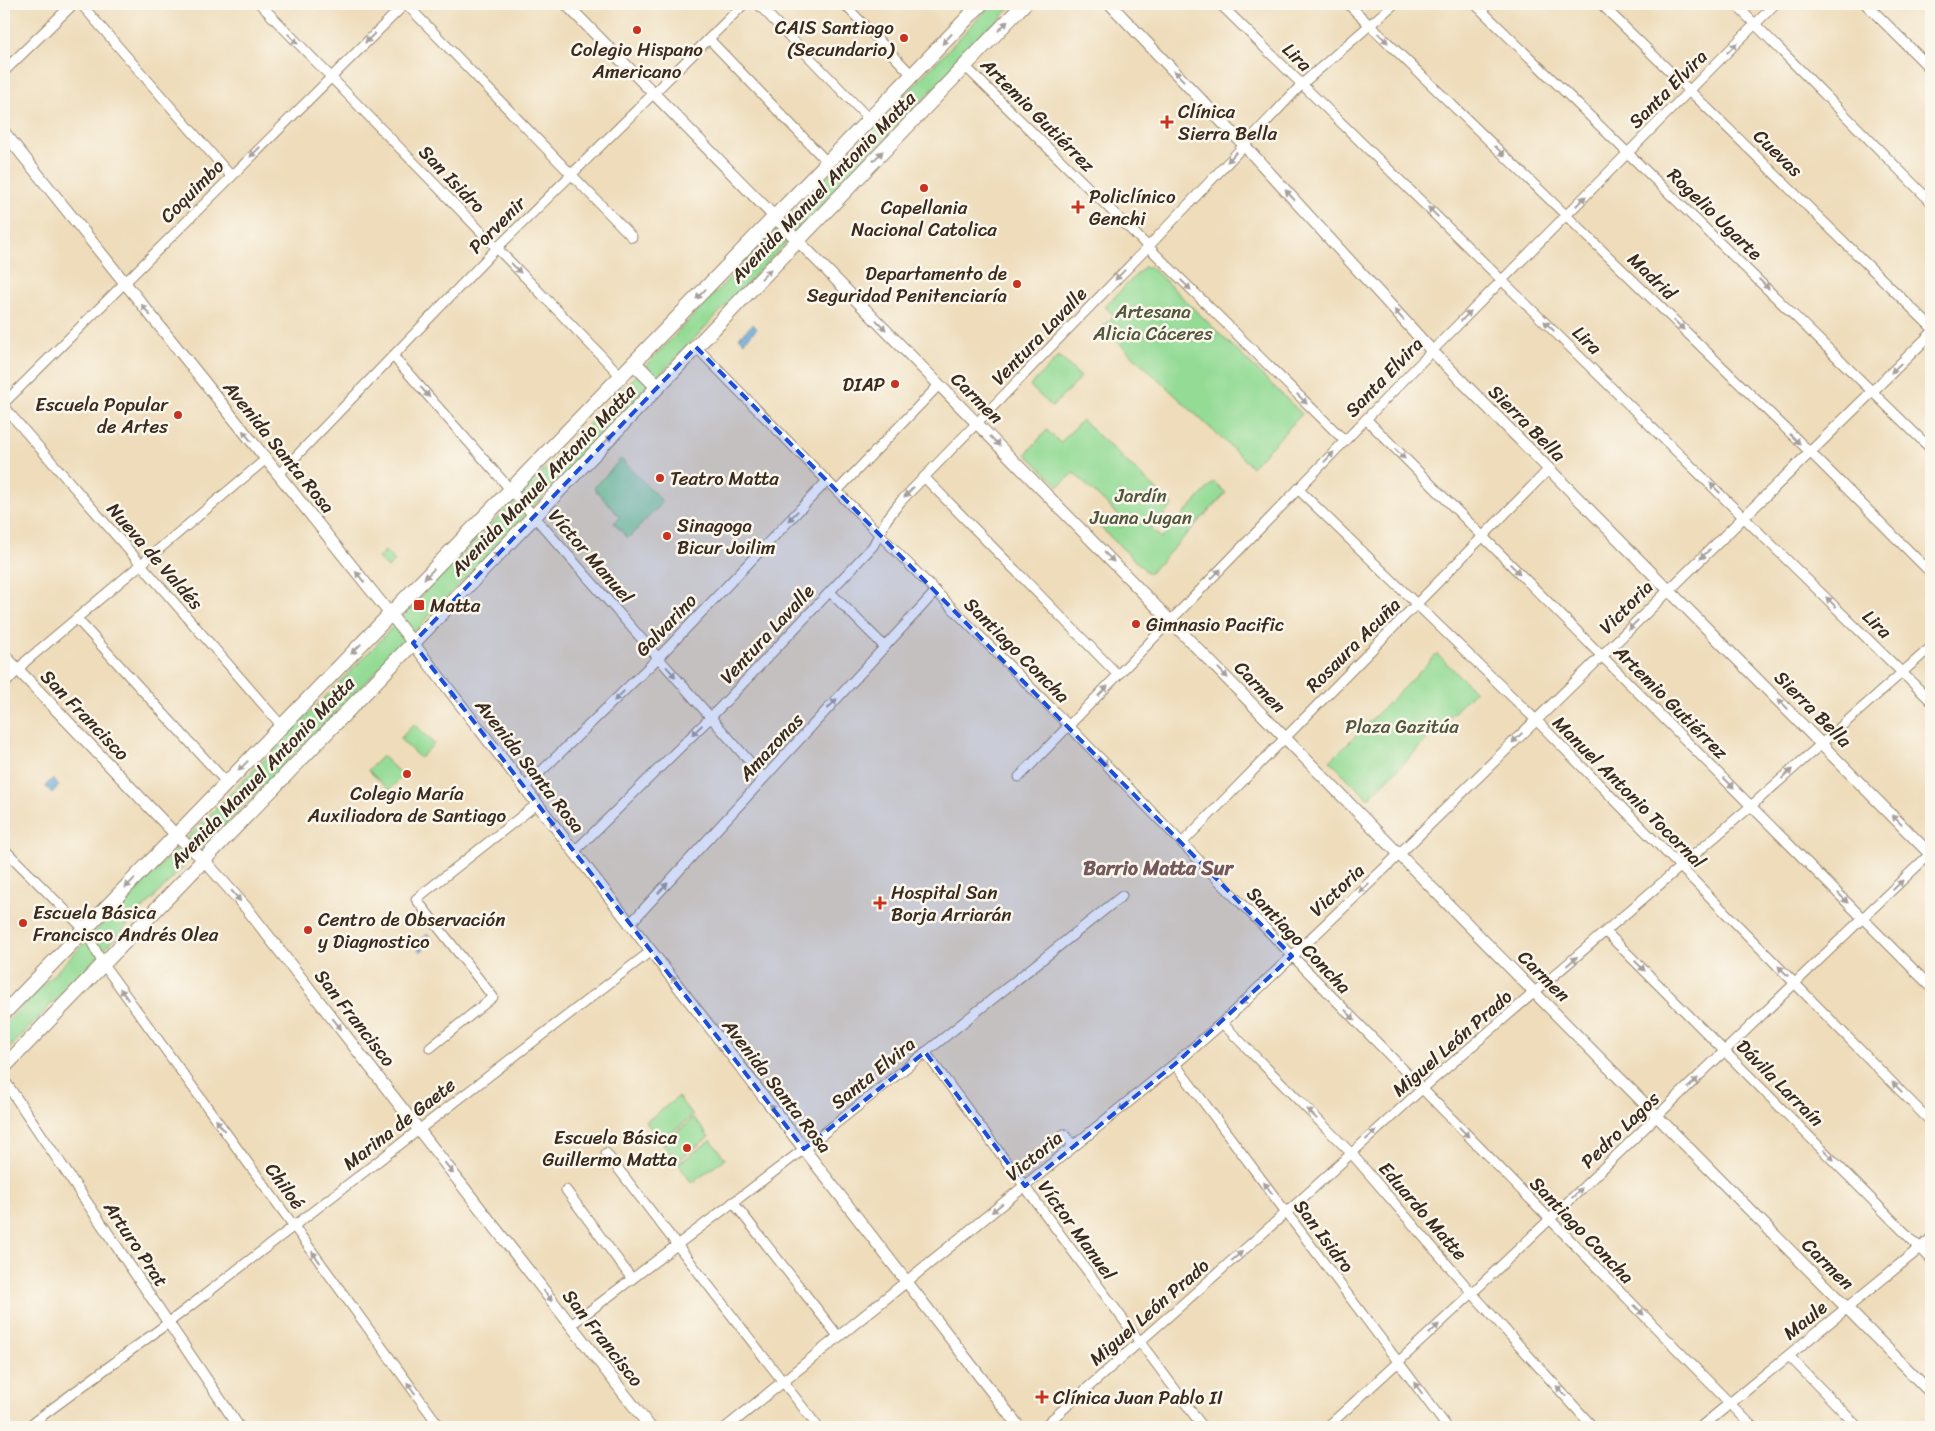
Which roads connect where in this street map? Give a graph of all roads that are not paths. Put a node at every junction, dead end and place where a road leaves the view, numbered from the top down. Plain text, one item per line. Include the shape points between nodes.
1 (74, 4) edge
2 (81, 4) edge
3 (260, 4) edge
4 (405, 4) edge
5 (566, 4) edge
6 (744, 4) edge
7 (758, 4) edge
8 (844, 4) edge
9 (1024, 4) edge
10 (1110, 4) edge
11 (1220, 4) edge
12 (1348, 4) edge
13 (1394, 4) edge
14 (1475, 4) edge
15 (1601, 4) edge
16 (1735, 4) edge
17 (1775, 4) edge
18 (1866, 4) edge
19 (973, 6) edge
20 (1755, 24) junction
21 (1370, 25) junction
22 (709, 39) junction
23 (965, 66) junction
24 (1931, 69) edge
25 (4, 71) edge
26 (913, 76) junction
27 (331, 77) junction
28 (1302, 84) junction
29 (1690, 90) junction
30 (654, 93) junction
31 (870, 120) junction
32 (4, 132) edge
33 (1244, 145) junction
34 (1628, 152) junction
35 (828, 163) junction
36 (572, 175) junction
37 (231, 176) junction
38 (1931, 202) edge
39 (1566, 215) junction
40 (776, 217) junction
41 (632, 237) dead end
42 (798, 240) junction
43 (1148, 247) junction
44 (497, 248) junction
45 (1502, 280) junction
46 (124, 282) junction
47 (1931, 327) edge
48 (1931, 334) edge
49 (696, 347) junction
50 (1432, 351) junction
51 (393, 356) junction
52 (634, 363) junction
53 (621, 376) junction
54 (939, 385) junction
55 (658, 387) junction
56 (1873, 390) junction
57 (4, 403) edge
58 (4, 407) edge
59 (1366, 420) junction
60 (977, 422) junction
61 (1344, 441) junction
62 (1931, 448) edge
63 (1810, 452) junction
64 (266, 459) junction
65 (1549, 469) junction
66 (278, 475) junction
67 (924, 477) junction
68 (827, 481) junction
69 (1298, 489) junction
70 (511, 490) junction
71 (837, 492) junction
72 (534, 516) junction
73 (1744, 516) junction
74 (879, 534) junction
75 (1483, 536) junction
76 (141, 565) junction
77 (1931, 573) edge
78 (1668, 590) junction
79 (936, 591) junction
80 (830, 592) junction
81 (1416, 604) junction
82 (390, 615) junction
83 (77, 618) junction
84 (1171, 620) junction
85 (413, 643) junction
86 (885, 647) junction
87 (1931, 647) edge
88 (4, 655) edge
89 (1601, 656) junction
90 (658, 658) junction
91 (18, 670) junction
92 (1904, 673) junction
93 (1118, 675) junction
94 (4, 685) edge
95 (1931, 701) edge
96 (711, 717) junction
97 (1536, 720) junction
98 (281, 726) junction
99 (1069, 726) junction
100 (1285, 737) junction
101 (1822, 743) junction
102 (1019, 777) dead end
103 (764, 778) junction
104 (227, 783) junction
105 (524, 788) junction
106 (537, 804) junction
107 (1751, 806) junction
108 (176, 835) junction
109 (1182, 843) junction
110 (4, 849) edge
111 (574, 852) junction
112 (1399, 854) junction
113 (1931, 854) edge
114 (204, 860) junction
115 (1680, 867) junction
116 (1122, 896) dead end
117 (1863, 918) junction
118 (630, 924) junction
119 (85, 930) junction
120 (1606, 932) junction
121 (651, 952) junction
122 (1292, 956) junction
123 (103, 964) junction
124 (1795, 984) junction
125 (1931, 988) edge
126 (1535, 993) junction
127 (4, 1013) edge
128 (1222, 1023) junction
129 (430, 1048) dead end
130 (1726, 1051) junction
131 (925, 1052) junction
132 (1175, 1064) junction
133 (4, 1067) edge
134 (4, 1080) edge
135 (1422, 1089) junction
136 (1657, 1116) junction
137 (1931, 1122) edge
138 (419, 1129) junction
139 (1064, 1134) dead end
140 (1074, 1146) junction
141 (804, 1149) junction
142 (606, 1153) dead end
143 (1351, 1153) junction
144 (1025, 1186) junction
145 (566, 1190) dead end
146 (733, 1202) junction
147 (1286, 1212) junction
148 (1550, 1219) junction
149 (293, 1226) junction
150 (1931, 1239) edge
151 (676, 1245) junction
152 (1920, 1248) junction
153 (1931, 1259) edge
154 (632, 1279) junction
155 (907, 1282) junction
156 (1472, 1293) junction
157 (1847, 1308) junction
158 (168, 1323) junction
159 (571, 1325) junction
160 (838, 1336) junction
161 (1140, 1342) junction
162 (1788, 1356) junction
163 (1398, 1363) junction
164 (782, 1383) junction
165 (1931, 1393) edge
166 (1730, 1404) junction
167 (27, 1427) edge
168 (239, 1427) edge
169 (440, 1427) edge
170 (650, 1427) edge
171 (727, 1427) edge
172 (818, 1427) edge
173 (1019, 1427) edge
174 (1043, 1427) edge
175 (1203, 1427) edge
176 (1328, 1427) edge
177 (1447, 1427) edge
178 (1594, 1427) edge
179 (1701, 1427) edge
180 (1753, 1427) edge
181 (1858, 1427) edge

1 - 25 street
2 - 37 street
3 -> 27 street, San Isidro
4 -> 27 street, Coquimbo
4 - 36 street
5 - 30 main road, Carmen
6 - 22 street, Porvenir
7 - 31 street
8 - 26 street
23 -> 9 main road, Avenida Manuel Antonio Matta
33 -> 10 main road, Sierra Bella
11 - 28 street, Lira
12 - 21 street, Madrid
13 - 21 street, Ventura Lavalle
14 - 34 street, Rogelio Ugarte
15 - 29 street, Cuevas
16 - 20 street
17 - 20 street, Santa Elvira
18 - 24 street
19 -> 26 main road, Avenida Manuel Antonio Matta
29 -> 20 street, Santa Elvira
20 - 38 street
21 - 28 street, Ventura Lavalle
21 -> 39 street, Madrid
22 - 30 street, Porvenir
22 - 35 street
42 -> 23 main road, Avenida Manuel Antonio Matta
23 - 43 street, Artemio Gutiérrez
26 - 31 main road, Avenida Manuel Antonio Matta
27 -> 37 street, Coquimbo
27 - 44 street, San Isidro
28 - 33 street, Ventura Lavalle
45 -> 28 street, Lira
29 - 34 street, Santa Elvira
29 - 47 street, Cuevas
30 - 36 street, Porvenir
30 - 40 main road, Carmen
31 - 35 main road, Avenida Manuel Antonio Matta
32 - 46 main road, Avenida Santa Rosa
33 -> 43 street, Ventura Lavalle
50 -> 33 main road, Sierra Bella
39 -> 34 street, Santa Elvira
34 -> 56 street, Rogelio Ugarte
35 - 40 main road, Avenida Manuel Antonio Matta
36 - 41 street
36 - 44 street, Porvenir
37 - 46 street, Coquimbo
39 - 45 street, Santa Elvira
39 -> 63 street, Madrid
40 - 42 main road, Carmen
40 -> 52 main road, Avenida Manuel Antonio Matta
49 -> 42 main road, Avenida Manuel Antonio Matta
42 -> 54 main road, Carmen
43 -> 60 street, Ventura Lavalle
43 -> 61 street, Artemio Gutiérrez
44 - 51 street, Porvenir
44 -> 53 street, San Isidro
50 -> 45 street, Santa Elvira
73 -> 45 street, Lira
46 - 57 street, Coquimbo
64 -> 46 main road, Avenida Santa Rosa
48 -> 56 street, Victoria
49 - 55 main road, Avenida Manuel Antonio Matta
49 - 68 street, Santiago Concha
50 - 59 street, Santa Elvira
50 - 65 main road, Sierra Bella
51 - 66 street, Porvenir
51 -> 70 street, Víctor Manuel
52 - 53 main road, Avenida Manuel Antonio Matta
52 - 55 main road
53 - 70 main road, Avenida Manuel Antonio Matta
54 - 60 main road, Carmen
54 - 71 street
72 -> 55 main road, Avenida Manuel Antonio Matta
56 - 62 street, Rogelio Ugarte
56 - 63 street, Victoria
58 - 76 street, Nueva de Valdés
59 - 61 street, Santa Elvira
59 -> 75 street, Artemio Gutiérrez
60 - 67 street, Ventura Lavalle
60 -> 84 main road, Carmen
69 -> 61 street, Santa Elvira
63 - 73 street, Victoria
63 - 77 street, Madrid
64 - 66 main road, Avenida Santa Rosa
64 - 76 street
65 - 75 street, Rosaura Acuña
65 - 78 main road, Sierra Bella
82 -> 66 main road, Avenida Santa Rosa
67 -> 74 street, Ventura Lavalle via 892,512
67 - 93 street
68 - 71 street, Santiago Concha
68 -> 90 street, Galvarino
69 - 81 street, Manuel Antonio Tocornal
84 -> 69 street, Santa Elvira
70 - 72 street, Víctor Manuel
70 -> 82 main road, Avenida Manuel Antonio Matta
71 - 74 street, Santiago Concha
85 -> 72 main road, Avenida Manuel Antonio Matta
72 - 90 street, Víctor Manuel
73 -> 78 street, Victoria
92 -> 73 street, Lira
74 - 79 street, Santiago Concha
74 - 80 street, Ventura Lavalle via 873,546
75 - 81 street, Rosaura Acuña
75 -> 89 street, Artemio Gutiérrez
76 - 83 street
76 - 98 street, Nueva de Valdés
78 -> 89 street, Victoria
101 -> 78 main road, Sierra Bella
79 - 86 street, Amazonas
79 - 99 street, Santiago Concha
80 - 86 street
80 - 96 street, Ventura Lavalle
81 - 97 street, Manuel Antonio Tocornal
81 - 100 street, Rosaura Acuña
82 - 85 main road, Avenida Santa Rosa
82 -> 98 main road, Avenida Manuel Antonio Matta
83 - 91 street
83 - 104 street
84 - 93 street, Santa Elvira
84 -> 100 main road, Carmen
105 -> 85 main road, Avenida Santa Rosa
85 - 114 main road, Avenida Manuel Antonio Matta
103 -> 86 street, Amazonas
87 - 92 street, Miguel León Prado
88 - 91 main road, San Francisco
89 - 97 street, Victoria
89 -> 107 street, Artemio Gutiérrez
90 -> 96 street, Víctor Manuel
90 -> 105 street, Galvarino
91 - 94 street
91 - 108 main road, San Francisco
92 - 95 street, Lira
92 - 101 street, Miguel León Prado
99 -> 93 street, Santa Elvira
96 - 103 street, Víctor Manuel
96 -> 111 street, Ventura Lavalle
97 -> 112 street, Victoria
97 - 115 street, Manuel Antonio Tocornal
98 -> 104 main road, Avenida Manuel Antonio Matta
99 - 102 street, Santa Elvira
99 -> 109 street, Santiago Concha
100 - 109 street, Rosaura Acuña
100 - 112 main road, Carmen
107 -> 101 street, Miguel León Prado
113 -> 101 main road, Sierra Bella
118 -> 103 street, Amazonas
104 - 108 main road, Avenida Manuel Antonio Matta
105 - 106 main road, Avenida Santa Rosa
111 -> 106 main road, Avenida Santa Rosa
106 - 129 street via 416,899 494,997
107 - 115 street, Miguel León Prado
107 -> 117 street, Artemio Gutiérrez
108 - 114 main road, San Francisco
108 -> 119 main road, Avenida Manuel Antonio Matta
109 - 122 street, Santiago Concha
110 - 119 street, Chiloé
111 - 118 main road, Avenida Santa Rosa
112 -> 122 street, Victoria
112 - 126 main road, Carmen
117 -> 113 street, Pedro Lagos
114 - 123 main road, Avenida Manuel Antonio Matta
114 -> 138 main road, San Francisco via 248,910
115 - 120 street, Miguel León Prado
124 -> 115 street, Manuel Antonio Tocornal
116 - 131 street, Santa Elvira
117 - 124 street, Pedro Lagos
117 - 125 street, Artemio Gutiérrez
118 - 121 main road, Avenida Santa Rosa
119 - 123 street, Chiloé
119 - 127 main road, Avenida Manuel Antonio Matta
126 -> 120 street, Miguel León Prado
120 -> 130 street, Dávila Larraín
121 - 138 street, Marina de Gaete
141 -> 121 main road, Avenida Santa Rosa
122 -> 128 street, Victoria
122 -> 135 street, Santiago Concha
123 - 133 main road, Avenida Manuel Antonio Matta
149 -> 123 street, Chiloé
124 - 130 street, Pedro Lagos
137 -> 124 street, Manuel Antonio Tocornal
126 - 135 street, Miguel León Prado
126 - 136 main road, Carmen
128 - 132 street, Victoria
143 -> 128 street, Eduardo Matte
136 -> 130 street, Pedro Lagos
130 -> 152 street, Dávila Larraín
131 - 141 street, Santa Elvira
131 - 144 street, Víctor Manuel
132 -> 140 street, Victoria
147 -> 132 street, San Isidro
134 - 158 street, Arturo Prat
143 -> 135 street, Miguel León Prado
135 -> 148 street, Santiago Concha
148 -> 136 street, Pedro Lagos
136 - 157 main road, Carmen
138 - 149 street, Marina de Gaete
138 -> 159 main road, San Francisco
139 - 140 street
140 - 144 street, Victoria
141 - 146 street, Santa Elvira
141 - 155 main road, Avenida Santa Rosa
142 - 151 street
143 - 147 street, Miguel León Prado
143 - 156 street, Eduardo Matte
144 -> 155 street, Victoria
144 - 161 street, Víctor Manuel
145 - 154 street
146 - 151 street, Santa Elvira
146 - 160 street
161 -> 147 street, Miguel León Prado
147 - 163 street, San Isidro
148 - 156 street, Pedro Lagos
148 -> 166 street, Santiago Concha
149 - 158 street, Marina de Gaete
169 -> 149 street, Chiloé
150 - 152 street, Maule
151 - 154 street, Santa Elvira
151 - 164 street
152 - 153 street, Dávila Larraín
152 - 157 street, Maule
154 - 159 street, Santa Elvira
155 - 160 street, Victoria
155 - 173 main road, Avenida Santa Rosa
163 -> 156 street, Pedro Lagos
178 -> 156 street, Eduardo Matte
157 - 162 street, Maule
157 - 165 main road, Carmen
158 - 167 street, Marina de Gaete
158 - 168 street, Arturo Prat
159 - 170 main road, San Francisco
160 - 164 street, Victoria
161 - 174 street, Miguel León Prado
161 - 175 street, Víctor Manuel
162 - 166 street, Maule
162 - 181 street
163 - 176 street, Pedro Lagos
177 -> 163 street, San Isidro
164 - 171 street, Victoria
164 - 172 street
166 - 179 street, Maule
166 - 180 street, Santiago Concha

